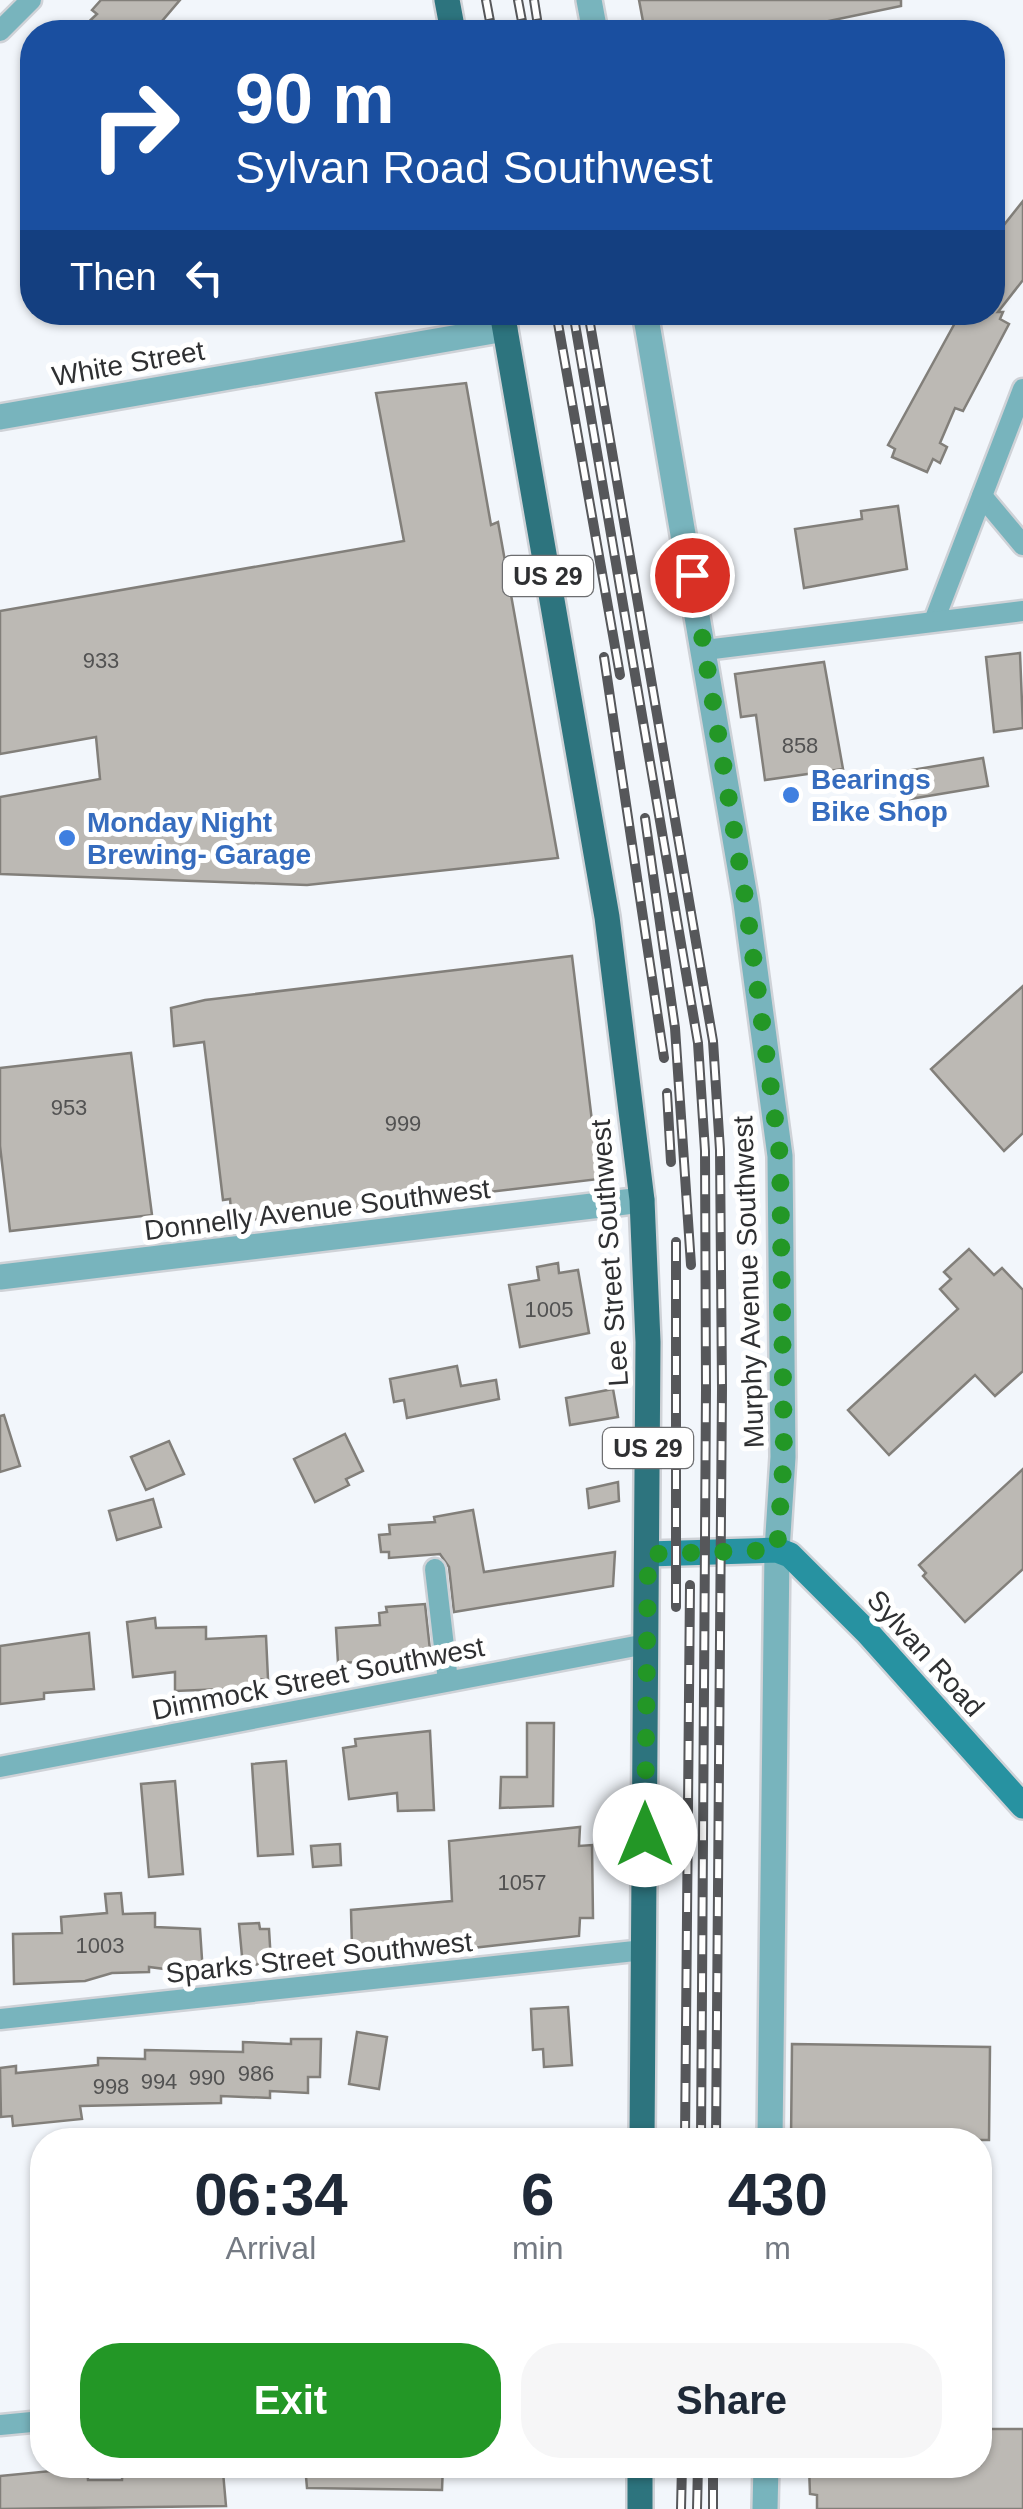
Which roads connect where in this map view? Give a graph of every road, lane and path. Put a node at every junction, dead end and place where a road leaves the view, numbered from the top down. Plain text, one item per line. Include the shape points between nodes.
1 (31, 0) edge
2 (0, 31) edge
3 (482, 325) edge
4 (504, 325) edge
5 (647, 325) edge
6 (1023, 388) edge
7 (0, 416) edge
8 (982, 496) junction
9 (1023, 545) edge
10 (1023, 611) edge
11 (934, 622) junction
12 (705, 650) junction
13 (642, 1200) junction
14 (0, 1277) edge
15 (777, 1550) junction
16 (648, 1554) junction
17 (435, 1569) dead end
18 (646, 1644) junction
19 (448, 1680) junction
20 (0, 1767) edge
21 (1023, 1806) edge
22 (644, 1950) junction
23 (0, 2020) edge
24 (642, 2128) edge
25 (770, 2128) edge
26 (30, 2422) edge
27 (0, 2425) edge
28 (640, 2478) edge
29 (766, 2478) edge
30 (640, 2509) edge
31 (765, 2509) edge

1 - 2 street
3 - 7 street, White Street
4 - 13 main road, Lee Street Southwest / US 29 via 607,917
5 - 12 street, Murphy Avenue Southwest
6 - 8 street
8 - 9 street
8 - 11 street
10 - 11 street
11 - 12 street
12 - 15 street, Murphy Avenue Southwest via 780,1156 784,1456
13 - 14 street, Donnelly Avenue Southwest
13 - 16 main road, Lee Street Southwest / US 29
15 - 16 main road
15 - 21 main road, Sylvan Road via 806,1568
15 - 25 street, Murphy Avenue Southwest
16 - 18 main road, Lee Street Southwest / US 29
17 - 19 street
18 - 19 street, Dimmock Street Southwest
18 - 22 main road, Lee Street Southwest / US 29
19 - 20 street, Dimmock Street Southwest
22 - 23 street, Sparks Street Southwest
22 - 24 main road, Lee Street Southwest / US 29
26 - 27 street
28 - 30 main road
29 - 31 street

